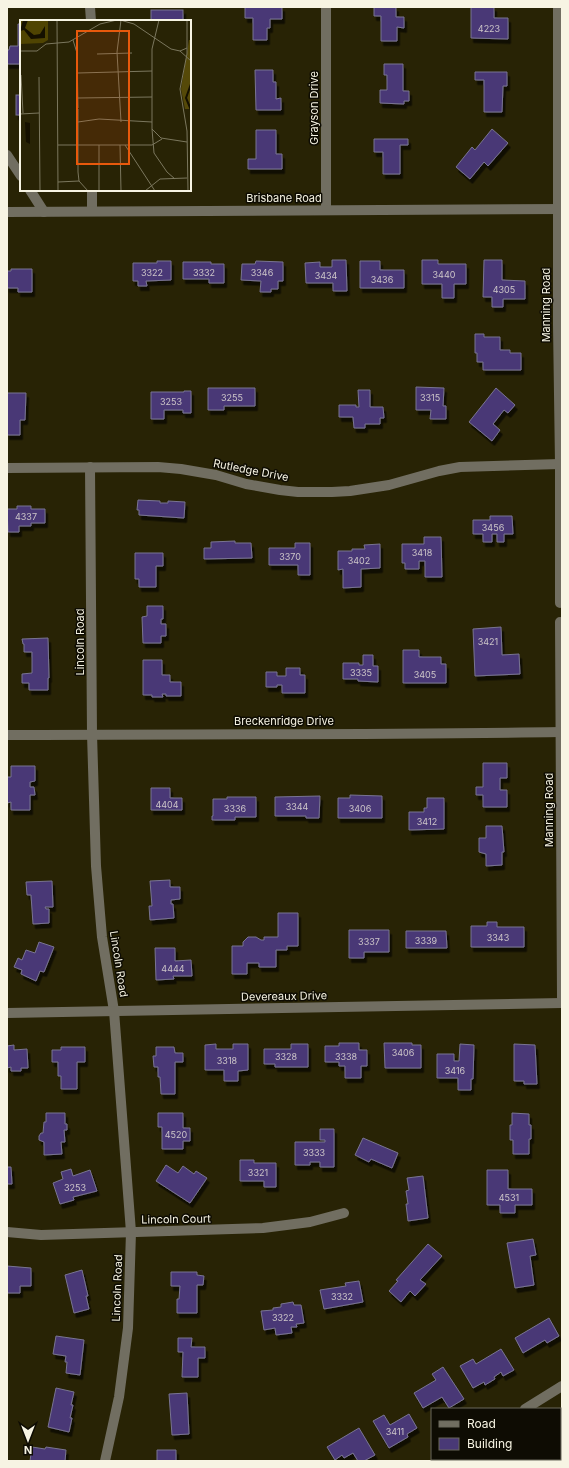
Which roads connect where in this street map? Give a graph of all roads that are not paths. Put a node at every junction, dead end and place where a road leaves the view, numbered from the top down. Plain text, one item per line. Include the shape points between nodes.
1 (90, 7) edge
2 (326, 7) edge
3 (558, 7) edge
4 (91, 20) edge
5 (7, 155) edge
6 (20, 174) edge
7 (31, 191) edge
8 (92, 191) edge
9 (326, 209) junction
10 (560, 209) edge
11 (92, 211) junction
12 (7, 212) edge
13 (44, 212) junction
14 (560, 464) junction
15 (7, 468) edge
16 (90, 468) junction
17 (560, 603) dead end
18 (560, 622) dead end
19 (560, 732) junction
20 (92, 734) junction
21 (7, 735) edge
22 (562, 998) edge
23 (562, 1004) edge
24 (114, 1011) junction
25 (7, 1013) edge
26 (344, 1213) dead end
27 (7, 1232) edge
28 (131, 1232) junction
29 (562, 1386) edge
30 (527, 1408) edge
31 (105, 1461) edge

1 - 4 street
2 - 9 street, Grayson Drive
3 - 10 street, Manning Road
5 - 6 street
7 - 13 street
8 - 11 street
9 - 10 street, Brisbane Road
9 - 11 street, Brisbane Road
10 - 14 street, Manning Road
11 - 13 street, Brisbane Road
12 - 13 street, Brisbane Road
14 - 16 street, Rutledge Drive via 460,467 390,485 350,492 280,490 181,469
14 - 17 street, Manning Road
15 - 16 street, Rutledge Drive
16 - 20 street, Lincoln Road
18 - 19 street, Manning Road
19 - 20 street, Breckenridge Drive
19 - 22 street, Manning Road
20 - 21 street, Breckenridge Drive
20 - 24 street, Lincoln Road via 96,878
23 - 24 street, Devereaux Drive
24 - 25 street, Devereaux Drive
24 - 28 street, Lincoln Road
26 - 28 street, Lincoln Court via 310,1222 263,1228
27 - 28 street, Lincoln Court via 41,1235
28 - 31 street, Lincoln Road via 128,1328 119,1397
29 - 30 street

